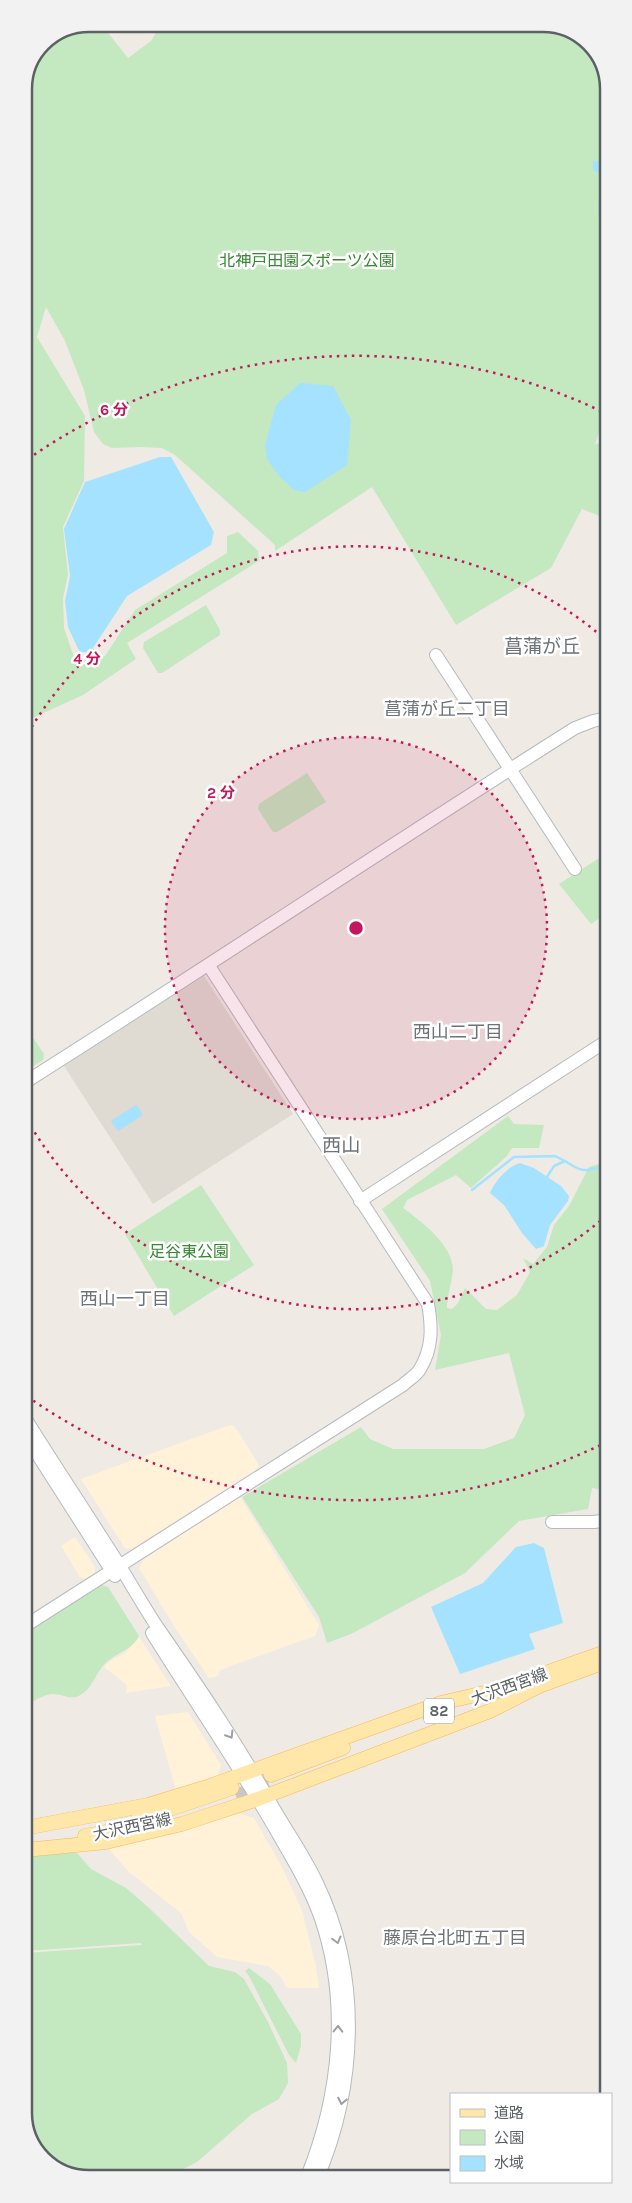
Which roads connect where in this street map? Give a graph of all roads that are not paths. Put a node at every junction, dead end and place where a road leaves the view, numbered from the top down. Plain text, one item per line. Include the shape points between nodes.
1 (436, 655) dead end
2 (600, 719) edge
3 (509, 770) junction
4 (575, 870) dead end
5 (209, 966) junction
6 (600, 1045) edge
7 (33, 1077) edge
8 (360, 1201) junction
9 (33, 1431) edge
10 (33, 1447) edge
11 (600, 1521) edge
12 (552, 1522) dead end
13 (115, 1568) junction
14 (33, 1621) edge
15 (600, 1654) edge
16 (600, 1664) edge
17 (539, 1686) junction
18 (497, 1690) junction
19 (247, 1772) junction
20 (262, 1797) junction
21 (33, 1827) edge
22 (33, 1832) edge
23 (33, 1842) edge
24 (33, 1849) edge
25 (309, 2170) edge
26 (320, 2170) edge

1 - 3 street
2 - 3 street via 575,728
3 - 4 street
3 - 5 street
5 - 7 street
5 - 8 street
6 - 8 street
8 - 13 street via 428,1304 432,1327 420,1370 403,1385
9 - 13 street
10 - 13 street
11 - 12 street
13 - 14 street
13 - 19 street
15 - 18 main road, 大沢西宮線 / 82
16 - 17 main road, 大沢西宮線 / 82
17 - 18 main road, 大沢西宮線 / 82 via 273,1778
17 - 20 main road via 490,1711
18 - 19 main road via 441,1703
19 - 20 street
19 - 21 main road via 148,1805
20 - 24 main road via 147,1834 72,1847
25 -> 20 street via 326,2121 334,2084 338,2053 336,1995 327,1940 309,1890
20 -> 26 street via 318,1884 336,1936 345,1978 349,2036 345,2088 332,2140
22 - 23 main road, 大沢西宮線 via 164,1811 234,1792 177,1816 57,1840

